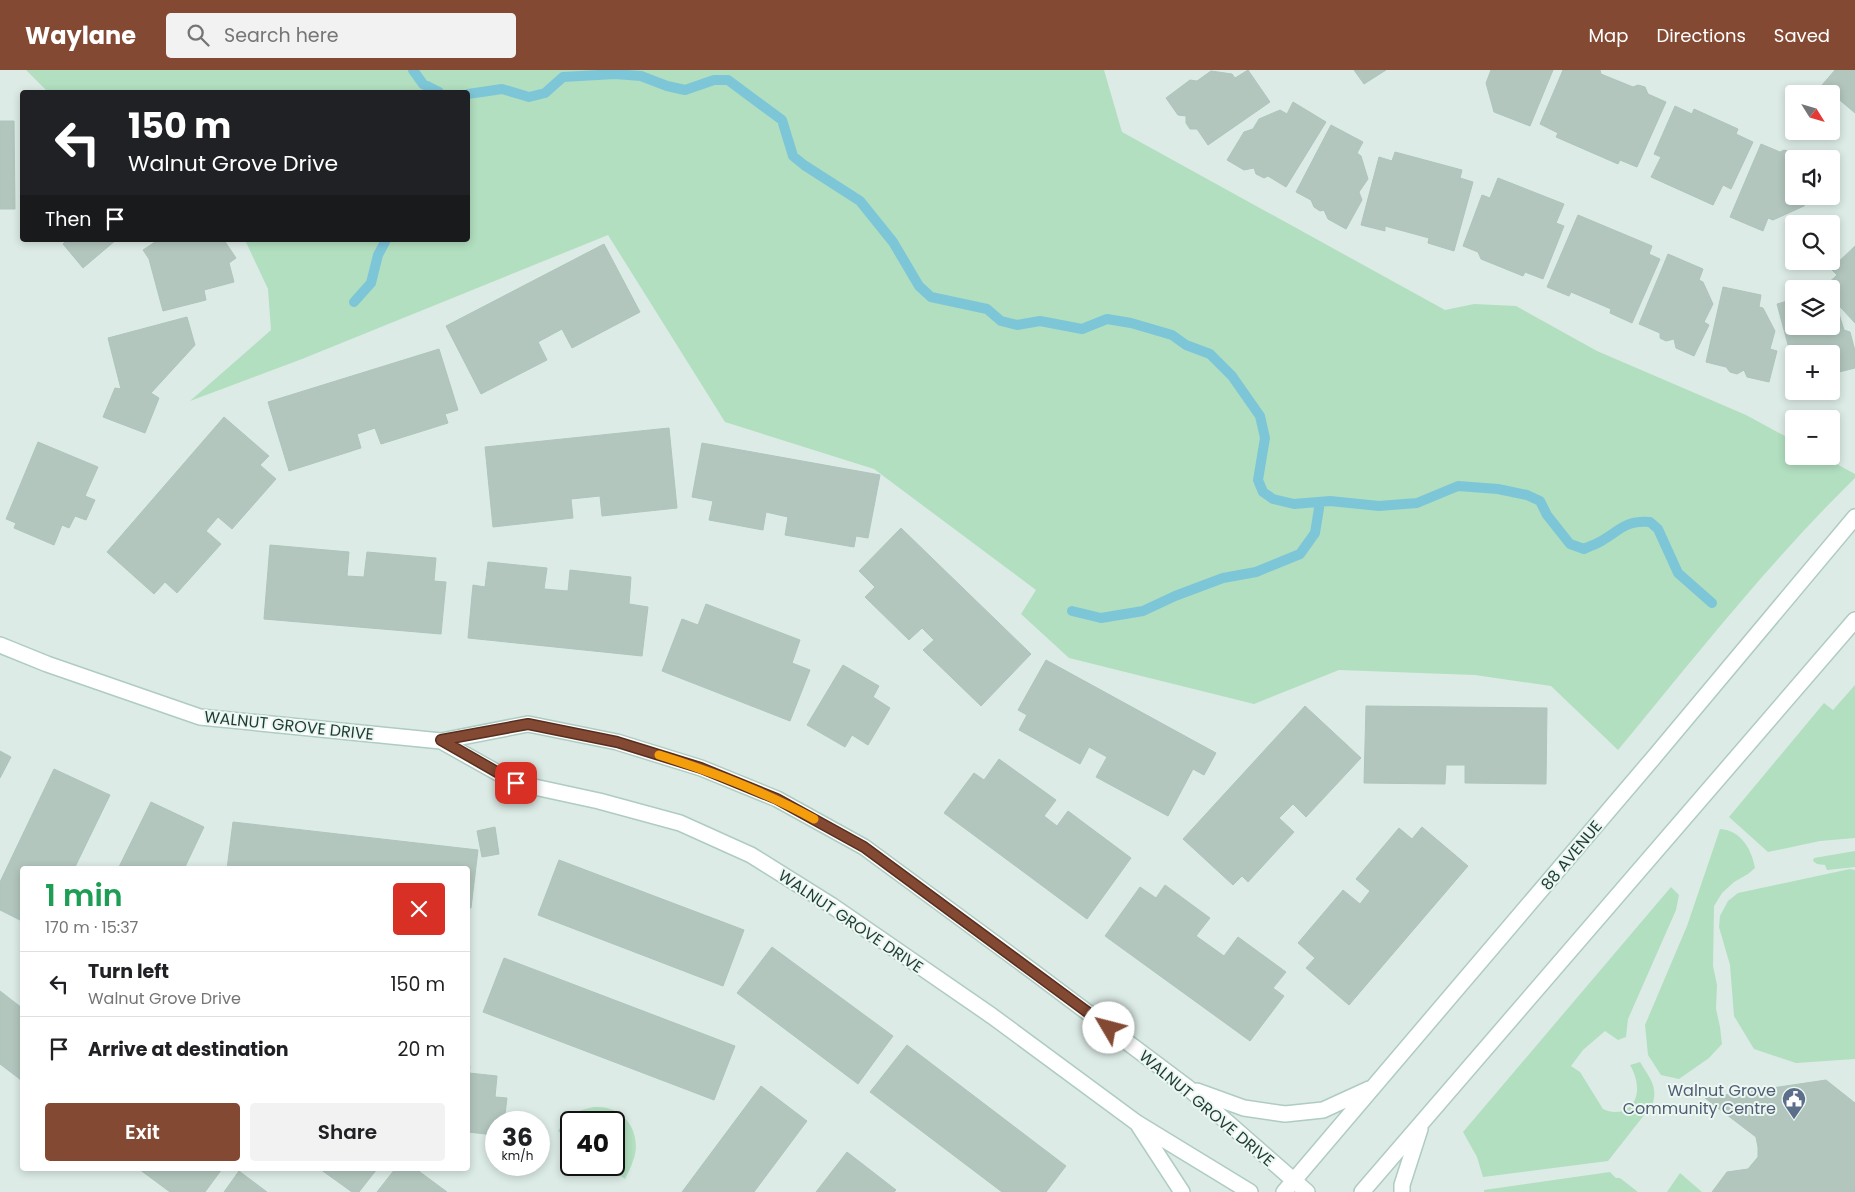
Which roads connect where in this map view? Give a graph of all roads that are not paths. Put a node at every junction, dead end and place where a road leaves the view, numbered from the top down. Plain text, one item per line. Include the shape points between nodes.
1 (1855, 517) edge
2 (1855, 620) edge
3 (0, 645) edge
4 (441, 740) junction
5 (1187, 1087) junction
6 (1373, 1087) junction
7 (1423, 1121) junction
8 (1137, 1123) junction
9 (1289, 1186) edge
10 (1182, 1192) edge
11 (1250, 1192) edge
12 (1307, 1192) edge
13 (1362, 1192) edge
14 (1402, 1192) edge

1 - 6 street, 88 AVENUE
2 - 7 street
3 - 4 street, WALNUT GROVE DRIVE via 200,717
4 - 5 street, WALNUT GROVE DRIVE via 528,724 617,742 701,768 777,799 864,847
4 - 8 street, WALNUT GROVE DRIVE via 516,783 680,823 751,855 992,1016
5 - 6 street via 1244,1108 1285,1114 1322,1110
5 - 9 street, WALNUT GROVE DRIVE
6 - 9 street, 88 AVENUE
7 - 13 street
7 - 14 street
8 - 10 street
8 - 11 street, WALNUT GROVE DRIVE
9 - 12 street, WALNUT GROVE DRIVE

